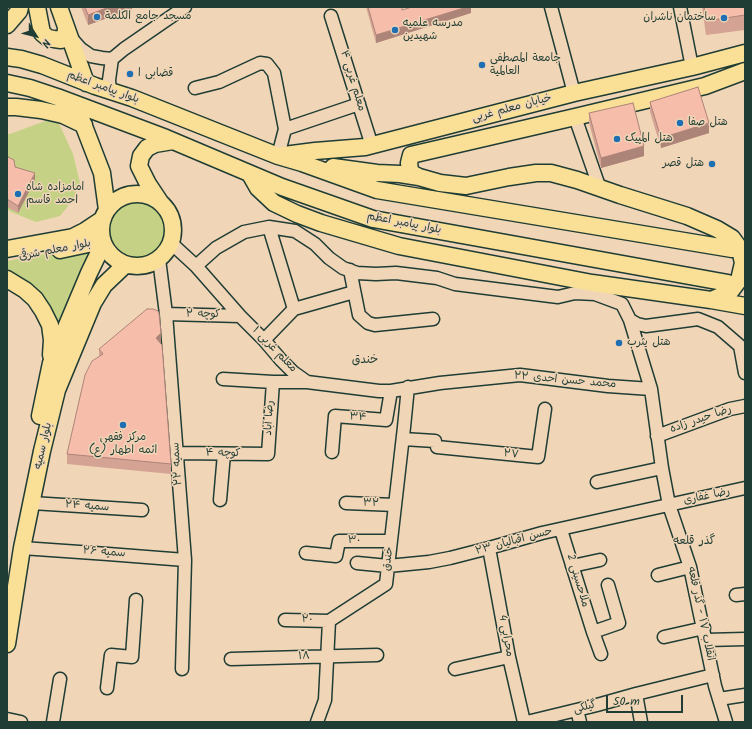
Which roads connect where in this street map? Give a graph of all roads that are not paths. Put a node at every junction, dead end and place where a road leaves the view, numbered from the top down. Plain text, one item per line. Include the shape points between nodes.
1 (20, 7) edge
2 (37, 7) edge
3 (59, 7) edge
4 (185, 7) edge
5 (551, 7) edge
6 (680, 7) edge
7 (331, 16) dead end
8 (7, 26) edge
9 (68, 33) junction
10 (745, 53) edge
11 (7, 57) edge
12 (112, 59) junction
13 (692, 66) junction
14 (745, 71) edge
15 (7, 83) edge
16 (86, 83) junction
17 (195, 88) dead end
18 (110, 91) junction
19 (574, 93) junction
20 (57, 97) junction
21 (73, 103) junction
22 (359, 104) junction
23 (11, 107) edge
24 (575, 117) junction
25 (84, 125) junction
26 (285, 129) junction
27 (418, 134) junction
28 (173, 141) junction
29 (372, 146) junction
30 (417, 153) junction
31 (278, 156) junction
32 (302, 163) junction
33 (250, 174) junction
34 (419, 177) junction
35 (598, 184) junction
36 (161, 203) junction
37 (105, 214) junction
38 (269, 227) junction
39 (103, 242) junction
40 (171, 243) junction
41 (7, 249) edge
42 (732, 249) dead end
43 (159, 259) junction
44 (7, 260) edge
45 (125, 265) junction
46 (196, 266) junction
47 (350, 270) junction
48 (7, 279) edge
49 (728, 284) dead end
50 (354, 292) junction
51 (711, 300) junction
52 (745, 306) edge
53 (294, 310) junction
54 (166, 314) junction
55 (240, 316) junction
56 (433, 318) dead end
57 (630, 320) junction
58 (264, 340) junction
59 (51, 363) junction
60 (745, 373) edge
61 (223, 379) dead end
62 (273, 382) junction
63 (307, 382) junction
64 (408, 387) junction
65 (651, 389) junction
66 (391, 391) junction
67 (745, 406) edge
68 (545, 409) dead end
69 (657, 436) junction
70 (403, 439) junction
71 (332, 452) dead end
72 (177, 453) junction
73 (224, 454) junction
74 (268, 454) joint
75 (662, 468) junction
76 (597, 482) dead end
77 (745, 488) edge
78 (220, 500) dead end
79 (32, 503) junction
80 (346, 503) dead end
81 (395, 505) junction
82 (669, 505) junction
83 (142, 510) dead end
84 (561, 530) junction
85 (391, 541) junction
86 (22, 548) junction
87 (489, 548) junction
88 (306, 553) dead end
89 (185, 560) junction
90 (600, 560) dead end
91 (357, 563) dead end
92 (388, 566) junction
93 (572, 566) junction
94 (690, 567) junction
95 (7, 574) edge
96 (658, 575) dead end
97 (608, 585) dead end
98 (136, 600) dead end
99 (285, 620) dead end
100 (329, 621) junction
101 (593, 632) junction
102 (705, 634) junction
103 (664, 637) dead end
104 (745, 639) edge
105 (7, 644) edge
106 (601, 654) dead end
107 (377, 655) dead end
108 (327, 656) junction
109 (509, 658) junction
110 (232, 659) dead end
111 (182, 669) dead end
112 (455, 669) dead end
113 (713, 675) junction
114 (60, 679) dead end
115 (107, 688) dead end
116 (636, 694) junction
117 (745, 695) edge
118 (719, 699) junction
119 (577, 710) junction
120 (7, 719) edge
121 (21, 722) edge
122 (53, 722) edge
123 (317, 722) edge
124 (525, 722) edge
125 (580, 722) edge
126 (640, 722) edge
127 (726, 722) edge

1 - 8 main road
2 - 9 main road via 42,33 54,40 61,40
3 - 9 main road
4 - 12 street
5 - 19 street
6 - 13 street
7 - 22 street, معلم غربی ۴
9 - 12 street via 81,49 91,56
9 - 16 main road
10 - 13 main road, خیابان معلم غربی
11 - 16 main road, بلوار پیامبر اعظم via 21,59
12 - 18 street
13 - 19 main road, خیابان معلم غربی
14 - 24 main road, خیابان معلم غربی via 705,86
15 - 20 main road, بلوار پیامبر اعظم
16 - 18 main road, بلوار پیامبر اعظم
17 - 26 street via 219,82 260,63 267,64 274,73
18 - 31 main road, بلوار پیامبر اعظم
19 - 27 main road, خیابان معلم غربی
20 - 21 main road, بلوار پیامبر اعظم
20 - 23 main road
21 - 25 main road
21 - 28 main road, بلوار پیامبر اعظم
22 - 26 street
22 - 29 street, معلم غربی ۴
23 - 25 main road via 62,115
24 - 30 main road, خیابان معلم غربی
24 - 35 street
25 - 37 main road via 102,173
26 - 31 street
27 - 29 main road, خیابان معلم غربی
27 - 30 main road via 417,144 421,150
28 - 33 main road, بلوار پیامبر اعظم
28 - 36 main road via 147,148 141,156 139,166
29 - 31 main road, خیابان معلم غربی
30 - 34 main road via 408,163 413,174
31 - 32 main road, بلوار پیامبر اعظم
32 - 34 main road
32 - 42 main road via 377,190
33 - 49 main road, بلوار پیامبر اعظم via 373,219
33 - 51 main road via 258,188 274,203 321,223 383,242 592,283
34 - 35 main road via 466,186 509,177 550,173
35 - 51 main road via 687,216 732,238 740,249 743,263 739,280 730,292
36 - 37 main road via 153,197 133,194 114,202
36 - 40 main road via 168,211 172,222 174,232
37 - 39 main road via 101,230
37 - 41 main road, بلوار معلم شرقی via 85,231 73,237
38 - 46 street via 244,232 216,248
38 - 47 street via 295,231 315,244 342,268
38 - 53 street
39 - 44 main road, بلوار معلم شرقی
39 - 45 main road via 107,251
39 - 59 main road, بلوار سمیه
40 - 43 main road
40 - 46 street, معلم غربی ۱
43 - 45 main road via 149,265
43 - 54 street, سمیه ۲۲
45 - 79 main road, بلوار سمیه via 104,285 93,303 57,390
46 - 55 street, معلم غربی ۱
47 - 50 street
47 - 57 street via 357,273 396,273 437,278 455,284 558,296 575,293 595,294 622,304
48 - 59 main road via 25,290 43,311 50,325
50 - 53 street
50 - 56 street via 359,315 368,323 375,325
51 - 52 main road
53 - 58 street
54 - 55 street, کوچه ۲
54 - 72 street, سمیه ۲۲
55 - 58 street, معلم غربی ۱
57 - 60 street via 646,326 698,319 718,327 740,346
57 - 65 street
58 - 63 street, معلم غربی ۱ via 293,372
59 - 95 main road, بلوار سمیه
61 - 62 street
62 - 63 street
62 - 74 street, رضا آباد
63 - 66 street, معلم غربی ۱
64 - 65 street, ۲۲ محمد حسن احدی via 520,375
64 - 66 street, معلم غربی ۱
64 - 70 street, خندق
65 - 69 street
66 - 71 street, ۳۴ via 386,420 335,416
67 - 69 street, رضا حیدر زاده via 730,409
68 - 70 street, ۲۷ via 538,457
69 - 75 street, انقلاب ۱۷ - گذر قلعه
70 - 81 street, خندق
72 - 73 street, کوچه ۴
72 - 89 street, سمیه ۲۲
73 - 74 street, کوچه ۴
73 - 78 street
75 - 76 street
75 - 82 street, انقلاب ۱۷ - گذر قلعه
77 - 82 street, رضا غفاری
79 - 83 street, سمیه ۲۴
79 - 86 main road, بلوار سمیه
80 - 81 street, ۳۲
81 - 85 street, خندق
82 - 84 street, ۲۳ حسن اقبالیان
82 - 94 street, انقلاب ۱۷ - گذر قلعه
84 - 87 street, ۲۳ حسن اقبالیان
84 - 93 street, ملاحسینی 2
85 - 88 street, ۳۰ via 339,541 336,556
85 - 92 street, خندق
86 - 89 street, سمیه ۲۶
86 - 105 main road, بلوار سمیه
87 - 92 street, ۲۳ حسن اقبالیان via 429,562
87 - 109 street, محرابی 4
89 - 111 street, سمیه ۲۲
90 - 93 street
91 - 92 street, ۲۳ حسن اقبالیان
92 - 100 street, خندق via 386,584
93 - 101 street, ملاحسینی 2
94 - 96 street
94 - 102 street, انقلاب ۱۷ - گذر قلعه
97 - 101 street via 619,623
98 - 115 street via 132,657 111,655
99 - 100 street, ۲۰
100 - 108 street
101 - 106 street, ملاحسینی 2
102 - 103 street
102 - 104 street
102 - 113 street, انقلاب ۱۷ - گذر قلعه
107 - 108 street, ۱۸
108 - 110 street, ۱۸
108 - 123 street via 324,700
109 - 112 street
109 - 124 street, محرابی 4
113 - 116 street, گیلکی
113 - 118 street, انقلاب ۱۷ - گذر قلعه
114 - 122 street
116 - 119 street, گیلکی
116 - 126 street
117 - 118 street
118 - 127 street, انقلاب ۱۷ - گذر قلعه
119 - 124 street, گیلکی
119 - 125 street
120 - 121 street

